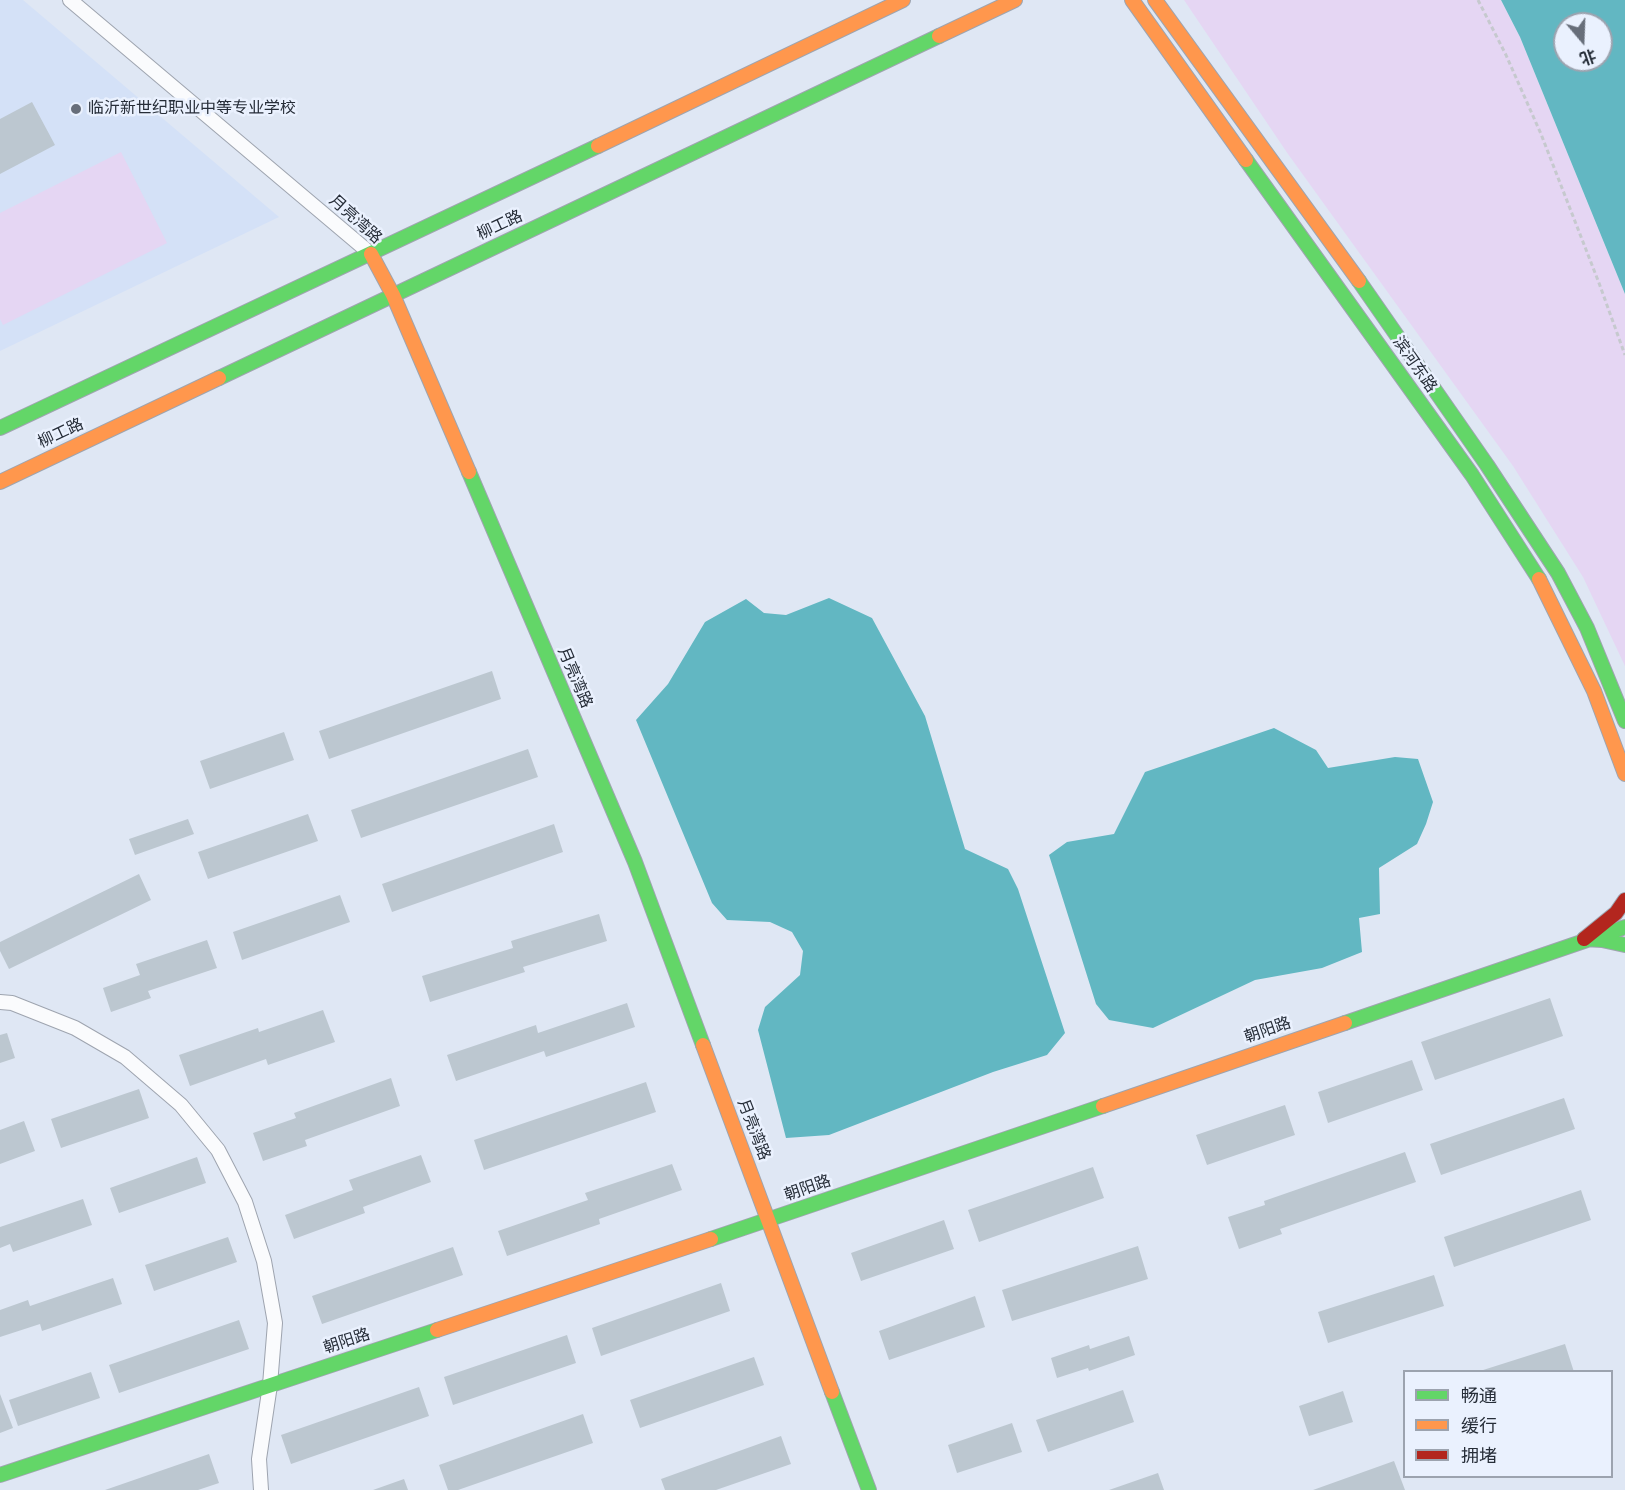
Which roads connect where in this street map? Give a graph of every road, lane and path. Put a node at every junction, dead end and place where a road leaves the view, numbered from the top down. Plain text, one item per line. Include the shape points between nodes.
1 (70, 0) edge
2 (903, 0) edge
3 (1015, 0) edge
4 (1155, 0) edge
5 (1478, 0) edge
6 (1131, 2) edge
7 (371, 254) junction
8 (393, 295) junction
9 (1625, 355) edge
10 (0, 428) edge
11 (0, 482) edge
12 (1625, 721) edge
13 (1625, 774) edge
14 (1625, 900) edge
15 (1625, 927) edge
16 (1584, 939) junction
17 (1625, 945) edge
18 (0, 1002) edge
19 (769, 1220) junction
20 (270, 1385) junction
21 (0, 1475) edge
22 (261, 1490) edge
23 (869, 1490) edge

1 - 7 street, 月亮湾路
2 - 7 main road, 柳工路
3 - 8 main road, 柳工路
4 - 12 main road, 滨河东路 via 1368,294 1558,573 1587,628
5 - 9 path via 1541,134
6 - 13 main road, 滨河东路 via 1472,475 1542,584 1594,691
7 - 8 main road, 月亮湾路
7 - 10 main road, 柳工路
8 - 11 main road, 柳工路
8 - 19 main road, 月亮湾路 via 635,862
14 - 16 main road via 1616,913
15 - 16 main road, 朝阳路
16 - 17 main road
16 - 19 main road, 朝阳路
18 - 20 street via 75,1028 125,1057 181,1105 218,1150 245,1202 264,1262 275,1323
19 - 20 main road, 朝阳路
19 - 23 main road, 月亮湾路
20 - 21 main road, 朝阳路
20 - 22 street via 260,1459

